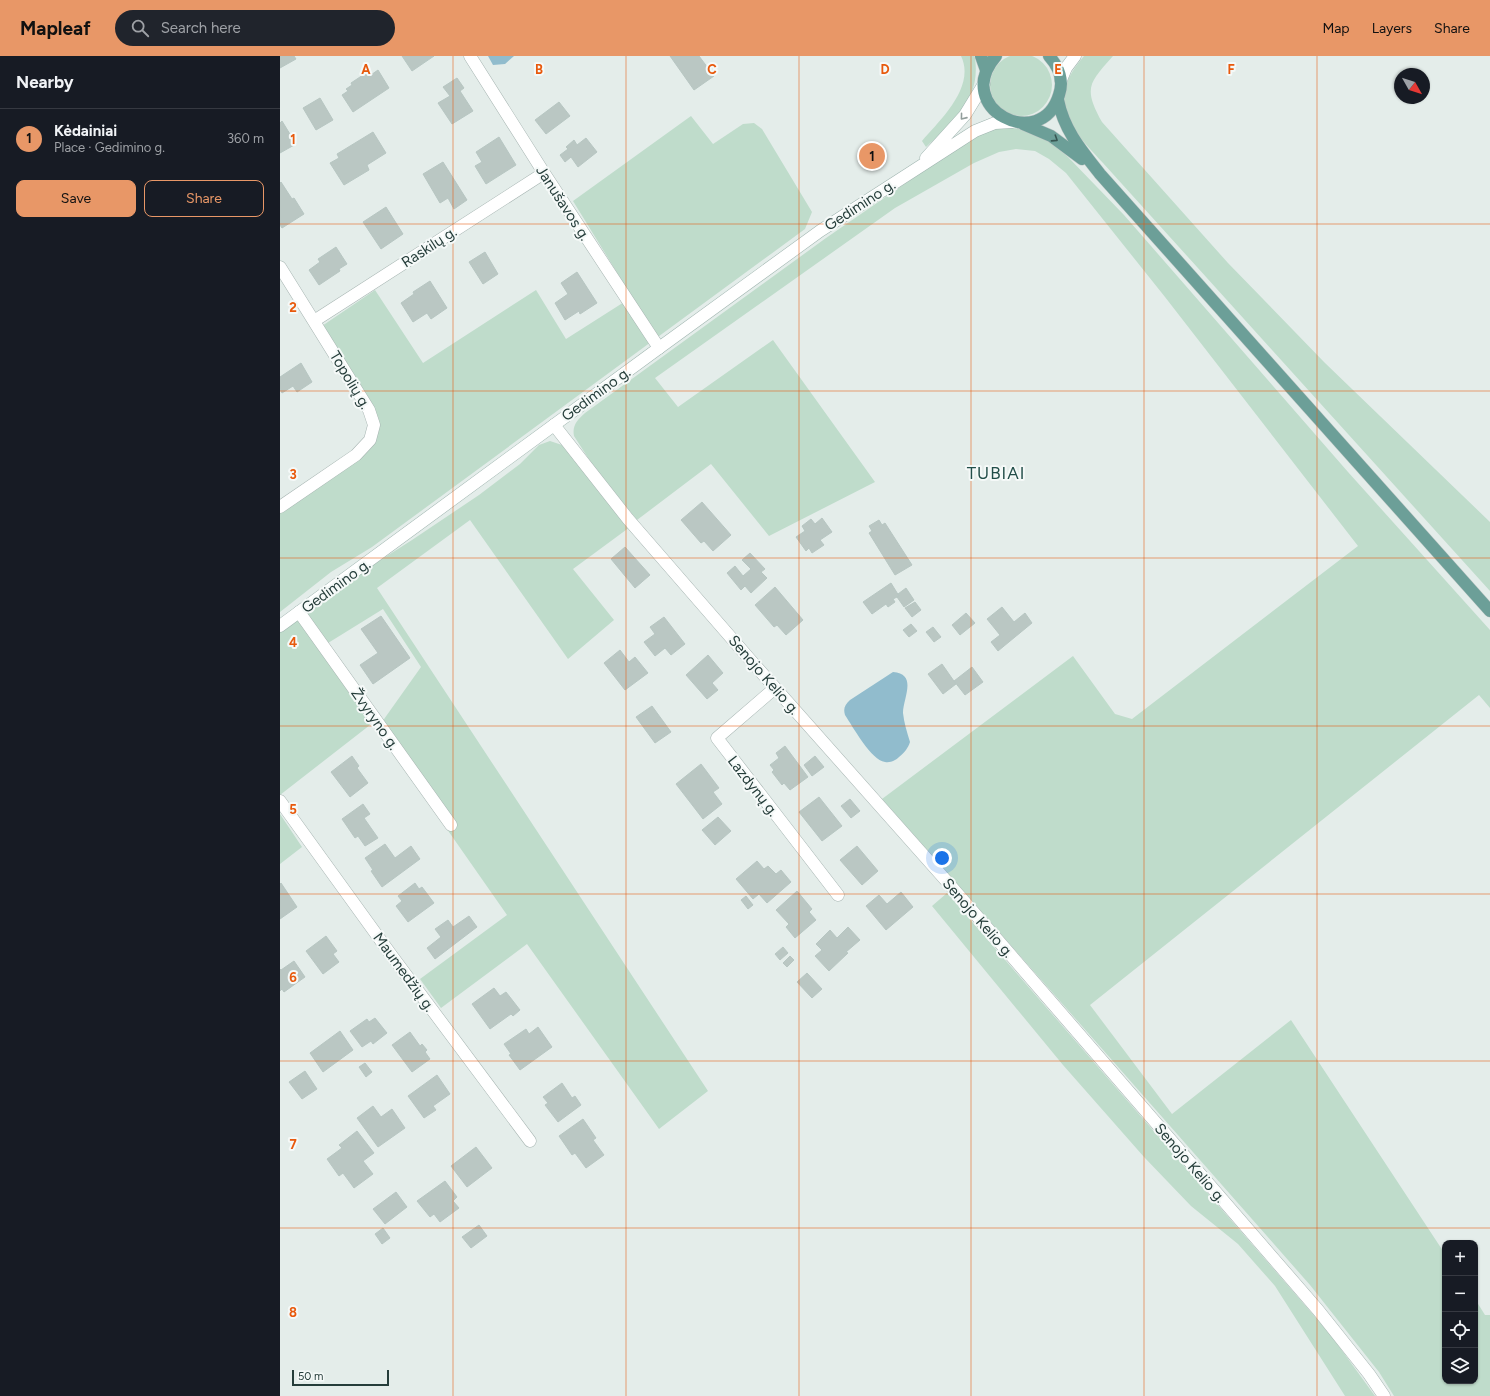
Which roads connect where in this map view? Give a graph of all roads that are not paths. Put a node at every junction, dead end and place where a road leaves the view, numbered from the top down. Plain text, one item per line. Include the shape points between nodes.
1 (470, 56) edge
2 (981, 56) edge
3 (996, 56) edge
4 (1049, 56) edge
5 (1075, 56) edge
6 (986, 70) junction
7 (1061, 80) junction
8 (984, 84) junction
9 (1058, 100) junction
10 (1016, 122) junction
11 (917, 167) junction
12 (544, 173) junction
13 (1100, 174) junction
14 (280, 268) edge
15 (314, 321) junction
16 (658, 348) junction
17 (554, 425) junction
18 (280, 507) edge
19 (1490, 611) edge
20 (299, 612) junction
21 (280, 626) edge
22 (776, 688) junction
23 (280, 801) edge
24 (451, 825) dead end
25 (838, 895) dead end
26 (530, 1141) dead end
27 (1384, 1396) edge

1 - 12 street, Janušavos g.
2 - 6 main road
3 - 6 main road
4 - 7 main road via 1059,70
5 - 7 street
6 - 8 main road
7 - 9 main road
8 - 10 main road via 986,98 996,113
8 -> 11 street via 965,115
9 - 10 main road via 1046,115 1034,121
9 - 13 main road via 1064,124
10 - 11 street via 995,123 974,131
10 -> 13 main road via 1037,129 1059,141
11 - 16 street, Gedimino g. via 820,231
12 - 15 street, Raskilų g.
12 - 16 street, Janušavos g.
13 - 19 main road
14 - 15 street, Topolių g.
15 - 18 street, Topolių g. via 369,410 374,425 370,440 356,455
16 - 17 street, Gedimino g.
17 - 20 street, Gedimino g.
17 - 22 street, Senojo Kelio g. via 628,519
20 - 21 street, Gedimino g.
20 - 24 street, Žvyryno g.
22 - 25 street, Lazdynų g. via 716,738
22 - 27 street, Senojo Kelio g. via 1295,1283
23 - 26 street, Maumedžių g.

